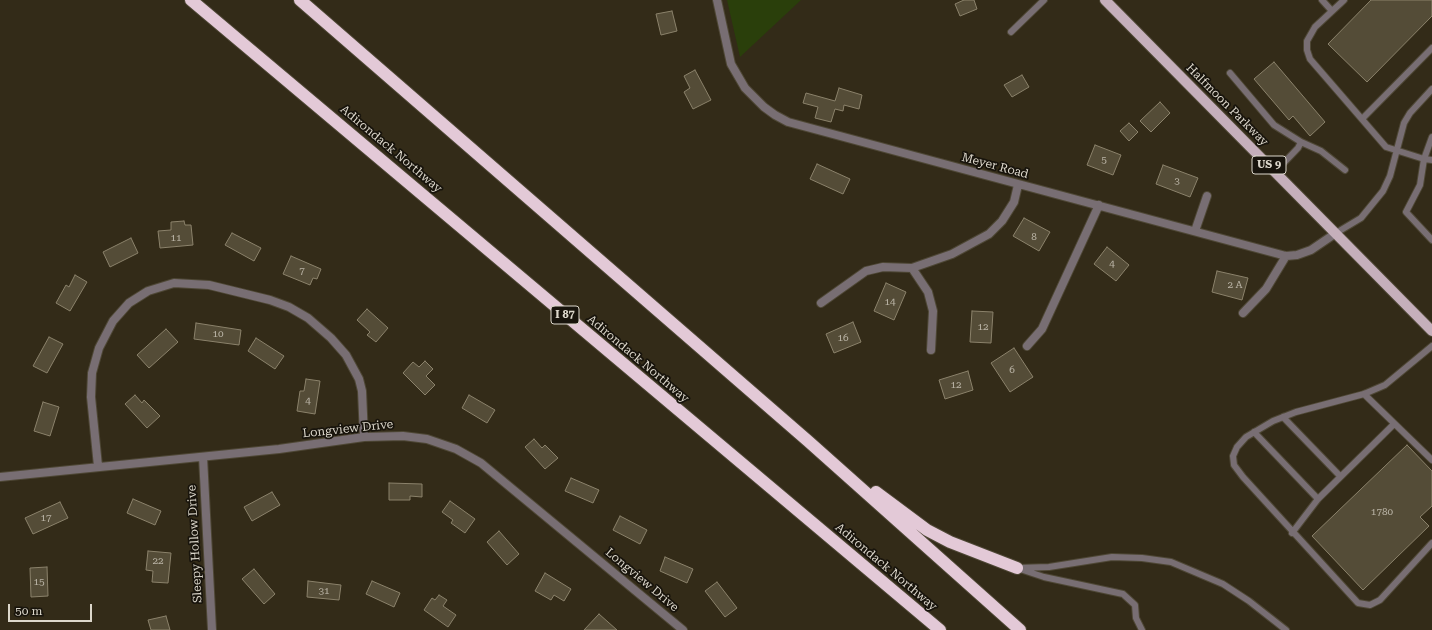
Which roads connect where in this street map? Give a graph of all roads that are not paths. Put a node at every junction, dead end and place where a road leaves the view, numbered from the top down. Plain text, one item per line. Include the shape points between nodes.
1 (191, 0) edge
2 (300, 0) edge
3 (716, 0) edge
4 (1044, 0) edge
5 (1105, 0) edge
6 (1322, 0) edge
7 (1344, 0) edge
8 (1332, 11) junction
9 (1010, 32) dead end
10 (1432, 48) edge
11 (1230, 72) dead end
12 (1432, 89) edge
13 (1362, 118) junction
14 (1432, 137) edge
15 (1301, 142) junction
16 (1397, 152) junction
17 (1424, 159) junction
18 (1432, 160) edge
19 (1345, 170) dead end
20 (1275, 172) junction
21 (1018, 185) junction
22 (1207, 196) dead end
23 (1099, 205) junction
24 (1195, 231) junction
25 (1336, 233) junction
26 (1432, 240) edge
27 (1286, 256) junction
28 (912, 268) junction
29 (821, 303) dead end
30 (1243, 313) dead end
31 (1432, 331) edge
32 (1027, 346) dead end
33 (1432, 346) edge
34 (931, 350) dead end
35 (1364, 394) junction
36 (1283, 417) junction
37 (1394, 424) junction
38 (1254, 432) junction
39 (364, 437) junction
40 (808, 441) junction
41 (203, 457) junction
42 (1432, 460) edge
43 (98, 466) junction
44 (0, 476) edge
45 (1340, 476) junction
46 (1318, 499) junction
47 (1292, 533) junction
48 (1432, 543) edge
49 (1017, 568) junction
50 (212, 630) edge
51 (683, 630) edge
52 (940, 630) edge
53 (1020, 630) edge
54 (1142, 630) edge
55 (1286, 630) edge

1 - 52 highway, Adirondack Northway / I 87
2 - 40 highway
3 - 21 street, Meyer Road via 731,64 745,88 775,115 788,122
4 - 9 lane
5 - 20 main road, Halfmoon Parkway / US 9
6 - 8 lane
7 - 8 lane
8 - 13 lane via 1315,27 1307,41 1307,50 1310,59
10 - 13 lane
11 - 15 lane via 1274,125
12 - 16 lane via 1404,123
13 - 16 lane via 1386,147
14 - 17 lane
15 - 19 lane via 1321,151
15 - 20 lane
16 - 17 lane
16 - 25 lane via 1383,191 1361,218
17 - 18 lane
17 - 26 lane via 1420,185 1406,212
20 - 25 main road, Halfmoon Parkway / US 9
21 - 23 street, Meyer Road
21 - 28 street via 1014,202 1002,221 989,234 952,254
22 - 24 street
23 - 24 street, Meyer Road
23 - 32 street via 1052,311 1042,329
24 - 27 street, Meyer Road
25 - 27 street, Meyer Road via 1311,250
25 - 31 main road, Halfmoon Parkway / US 9
27 - 30 street via 1266,289
28 - 29 street via 883,267 866,271
28 - 34 street via 928,292 933,311
33 - 35 lane via 1385,385
35 - 36 lane
35 - 37 lane
36 - 38 lane
36 - 45 lane
37 - 42 lane
37 - 45 lane
38 - 46 lane
38 - 47 lane via 1237,447 1232,456 1234,465
39 - 41 street, Longview Drive
39 - 43 street via 359,379 341,349 308,318 290,307 264,298 209,286 174,283 148,291 129,303 113,322 99,348 92,373 91,397
39 - 51 street, Longview Drive via 403,436 427,439 456,449 481,463
40 - 49 highway via 927,530 950,542
40 - 53 highway
41 - 43 street, Longview Drive
41 - 50 street, Sleepy Hollow Drive
43 - 44 street, Longview Drive
45 - 46 lane
46 - 47 lane
47 - 48 lane via 1358,603 1370,605 1380,600
49 - 54 lane via 1044,577 1123,594 1135,605 1136,618
49 - 55 lane via 1112,557 1171,562 1223,584

